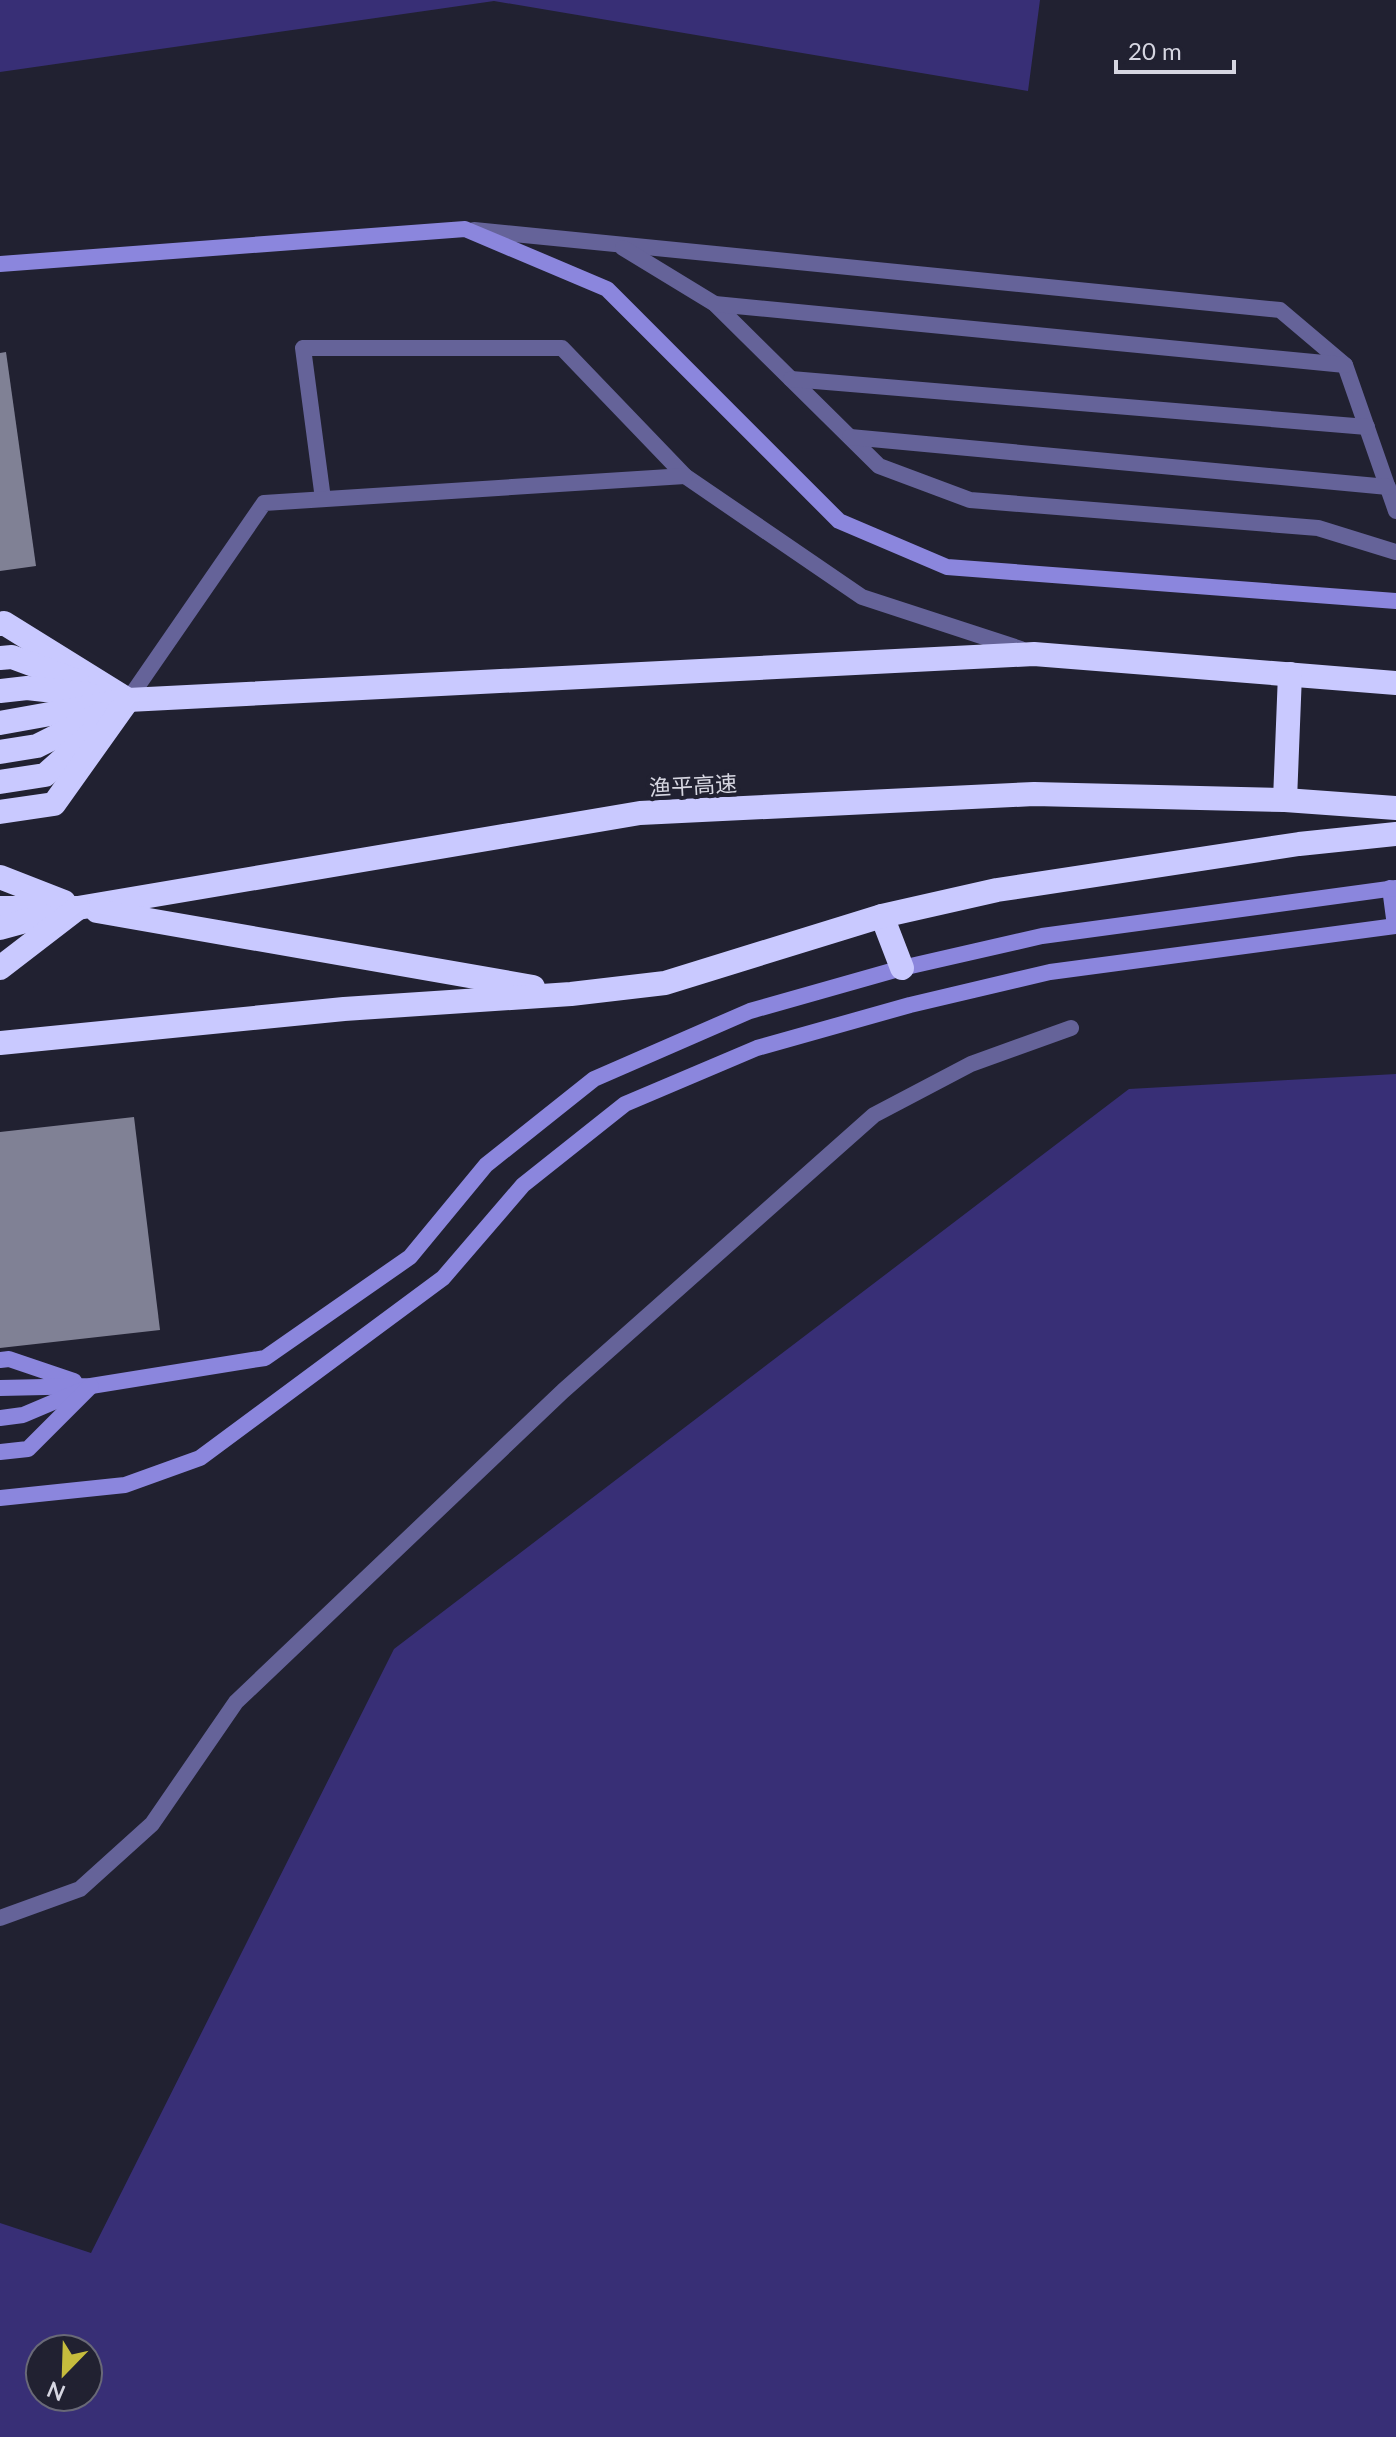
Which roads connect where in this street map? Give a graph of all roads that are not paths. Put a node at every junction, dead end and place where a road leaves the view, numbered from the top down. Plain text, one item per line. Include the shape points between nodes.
1 (465, 229) junction
2 (617, 244) junction
3 (0, 264) edge
4 (715, 304) junction
5 (1345, 365) junction
6 (791, 379) junction
7 (1367, 427) junction
8 (850, 437) junction
9 (685, 476) junction
10 (1388, 487) junction
11 (323, 499) junction
12 (1396, 511) edge
13 (1396, 552) edge
14 (1396, 601) edge
15 (0, 624) edge
16 (1034, 654) junction
17 (0, 658) edge
18 (1290, 674) junction
19 (1396, 683) edge
20 (0, 691) edge
21 (128, 700) junction
22 (0, 723) edge
23 (0, 752) edge
24 (0, 782) edge
25 (1285, 800) junction
26 (1396, 808) edge
27 (0, 812) edge
28 (1396, 834) edge
29 (0, 877) edge
30 (1393, 888) edge
31 (0, 892) edge
32 (0, 908) edge
33 (78, 908) junction
34 (882, 916) junction
35 (1396, 926) edge
36 (0, 928) edge
37 (0, 946) edge
38 (0, 968) edge
39 (902, 968) junction
40 (571, 994) junction
41 (1071, 1028) dead end
42 (0, 1043) edge
43 (0, 1360) edge
44 (91, 1386) junction
45 (0, 1388) edge
46 (0, 1418) edge
47 (0, 1452) edge
48 (0, 1498) edge
49 (0, 1918) edge

1 - 2 street
1 - 3 street
1 - 14 street via 607,289 839,521 947,567
2 - 4 street
2 - 5 street via 1280,310
4 - 5 street
4 - 6 street
5 - 7 street
6 - 7 street
6 - 8 street
7 - 10 street
8 - 10 street
8 - 13 street via 879,466 970,500 1318,528
9 - 11 street
9 - 11 street via 562,348 303,348
9 - 16 street via 862,597
10 - 12 street
11 - 21 street via 264,503
15 - 21 highway
16 - 18 highway
16 - 21 highway
17 - 21 highway via 12,657
18 - 19 highway
18 - 25 highway
20 - 21 highway via 27,688
21 - 22 highway
21 - 23 highway via 37,746
21 - 24 highway via 45,775
21 - 27 highway via 54,804
25 - 26 highway, 渔平高速
25 - 33 highway, 渔平高速 via 1034,794 640,813
28 - 34 highway via 997,890
29 - 33 highway
30 - 35 street
30 - 39 street via 1042,936
31 - 33 highway
32 - 33 highway, 渔平高速
33 - 36 highway
33 - 37 highway
33 - 38 highway
33 - 40 highway
34 - 39 highway
34 - 40 highway via 665,983
35 - 48 street via 1050,972 757,1048 625,1104 523,1185 443,1278 200,1458 125,1485
39 - 44 street via 750,1011 594,1079 486,1165 410,1257 265,1358
40 - 42 highway via 344,1009
41 - 49 street via 971,1064 874,1115 563,1391 236,1702 152,1824 80,1889
43 - 44 street
44 - 45 street
44 - 46 street via 23,1415
44 - 47 street via 28,1449

